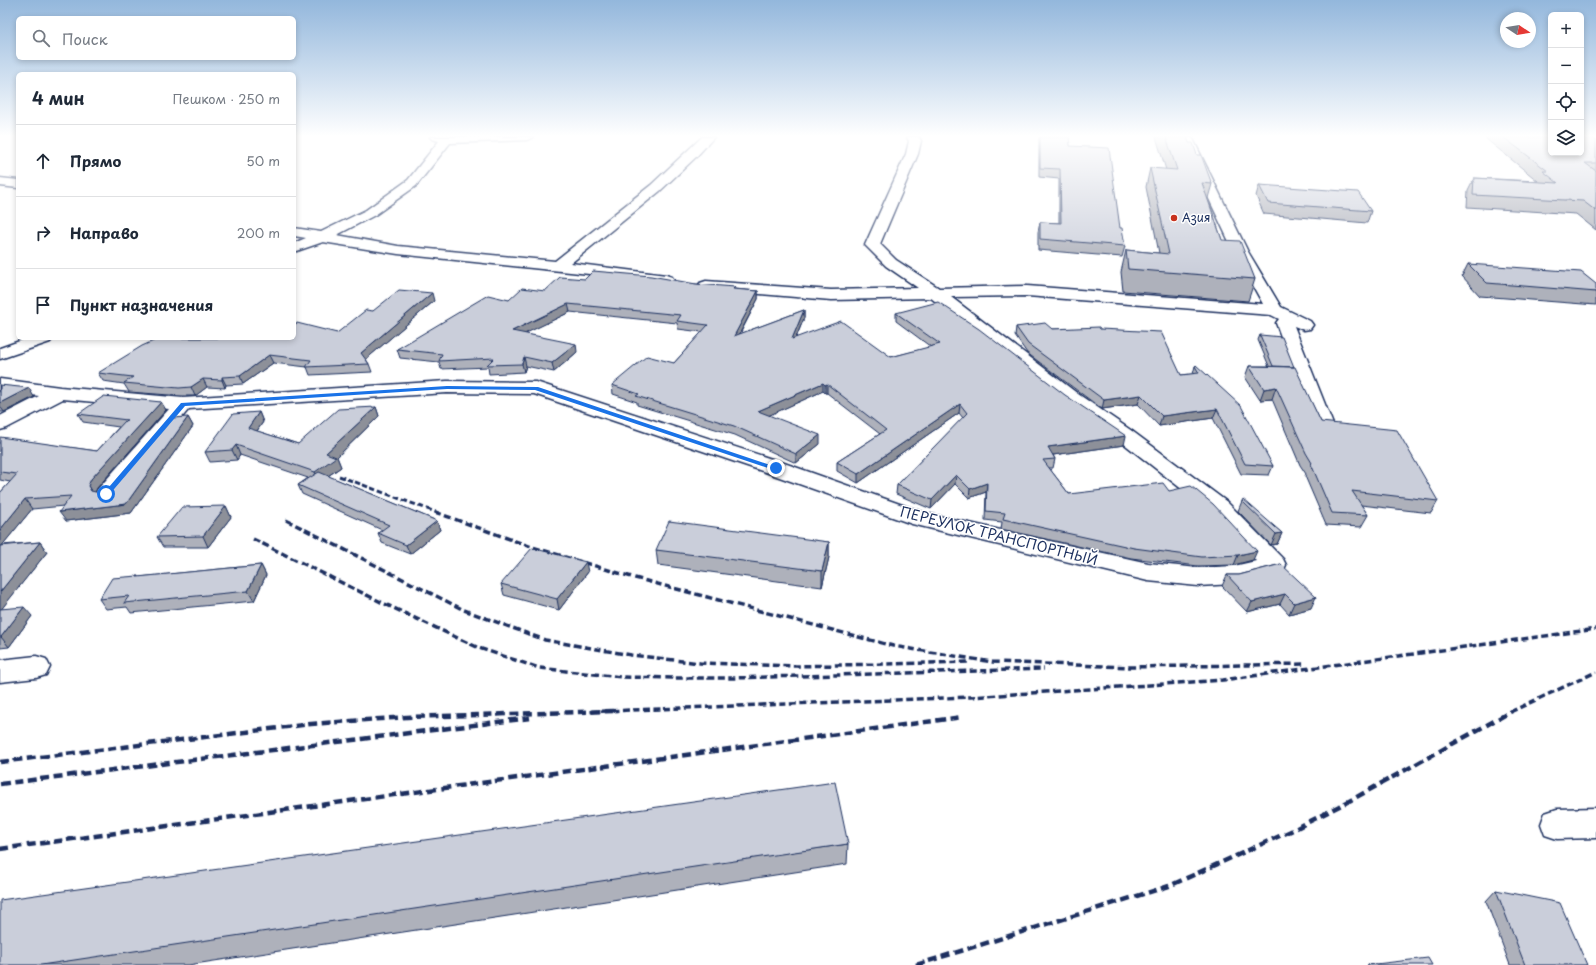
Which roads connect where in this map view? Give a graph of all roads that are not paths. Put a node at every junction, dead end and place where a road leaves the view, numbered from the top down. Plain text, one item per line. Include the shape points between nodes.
1 (0, 182) edge
2 (413, 182) edge
3 (662, 182) edge
4 (900, 182) edge
5 (1208, 182) edge
6 (16, 184) edge
7 (296, 232) edge
8 (325, 237) junction
9 (296, 247) edge
10 (558, 266) junction
11 (934, 292) junction
12 (1275, 310) junction
13 (38, 340) edge
14 (0, 354) edge
15 (0, 385) edge
16 (60, 393) junction
17 (183, 404) junction
18 (0, 424) edge
19 (1324, 427) edge
20 (106, 494) edge
21 (36, 667) dead end
22 (0, 671) edge
23 (1596, 823) edge
24 (1557, 824) dead end

1 - 6 street
2 - 8 street via 373,211
3 - 10 street
4 - 11 street via 872,245 891,263
5 - 12 street via 1240,250
7 - 8 street
8 - 9 street
8 - 10 street via 353,244 400,250
10 - 11 street via 686,283 831,295
11 - 12 street via 1027,292
11 - 17 street, ПЕРЕУЛОК ТРАНСПОРТНЫЙ via 1071,398 1125,435 1219,507 1274,565 1234,575 1198,578 1148,572 920,519 536,388 447,387
12 - 19 street via 1298,322 1284,322
13 - 14 street
15 - 16 street, ПЕРЕУЛОК ТРАНСПОРТНЫЙ
16 - 17 street, ПЕРЕУЛОК ТРАНСПОРТНЫЙ
16 - 18 street
17 - 20 street
21 - 22 street
23 - 24 street

